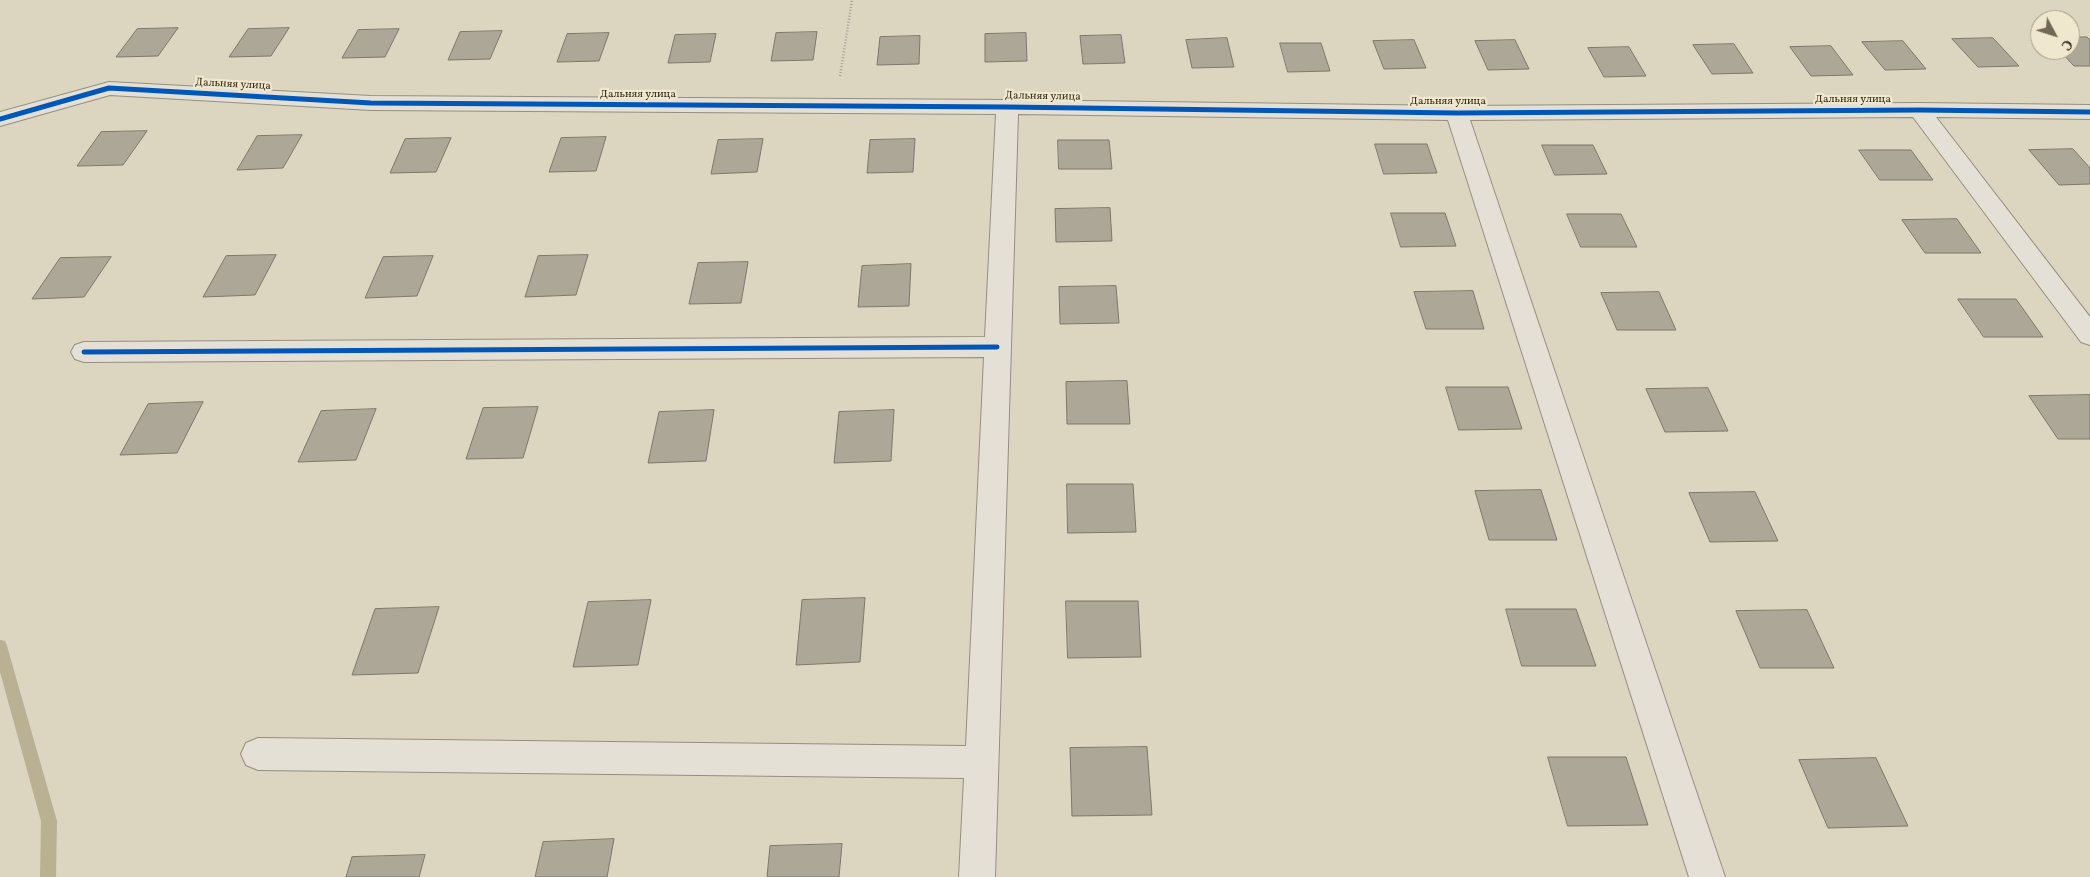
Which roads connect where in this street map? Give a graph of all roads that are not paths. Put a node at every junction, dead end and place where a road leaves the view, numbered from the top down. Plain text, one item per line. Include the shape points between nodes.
1 (1007, 107) junction
2 (1919, 110) junction
3 (2090, 112) edge
4 (1457, 113) junction
5 (0, 119) edge
6 (2090, 335) edge
7 (997, 347) junction
8 (84, 352) dead end
9 (258, 754) dead end
10 (982, 762) junction
11 (977, 877) edge
12 (1707, 877) edge

1 - 4 street, Дальняя улица
1 - 5 street, Дальняя улица via 371,103 109,88
1 - 7 street
2 - 3 street, Дальняя улица
2 - 4 street, Дальняя улица
2 - 6 street
4 - 12 street
7 - 8 street
7 - 10 street
9 - 10 street
10 - 11 street

